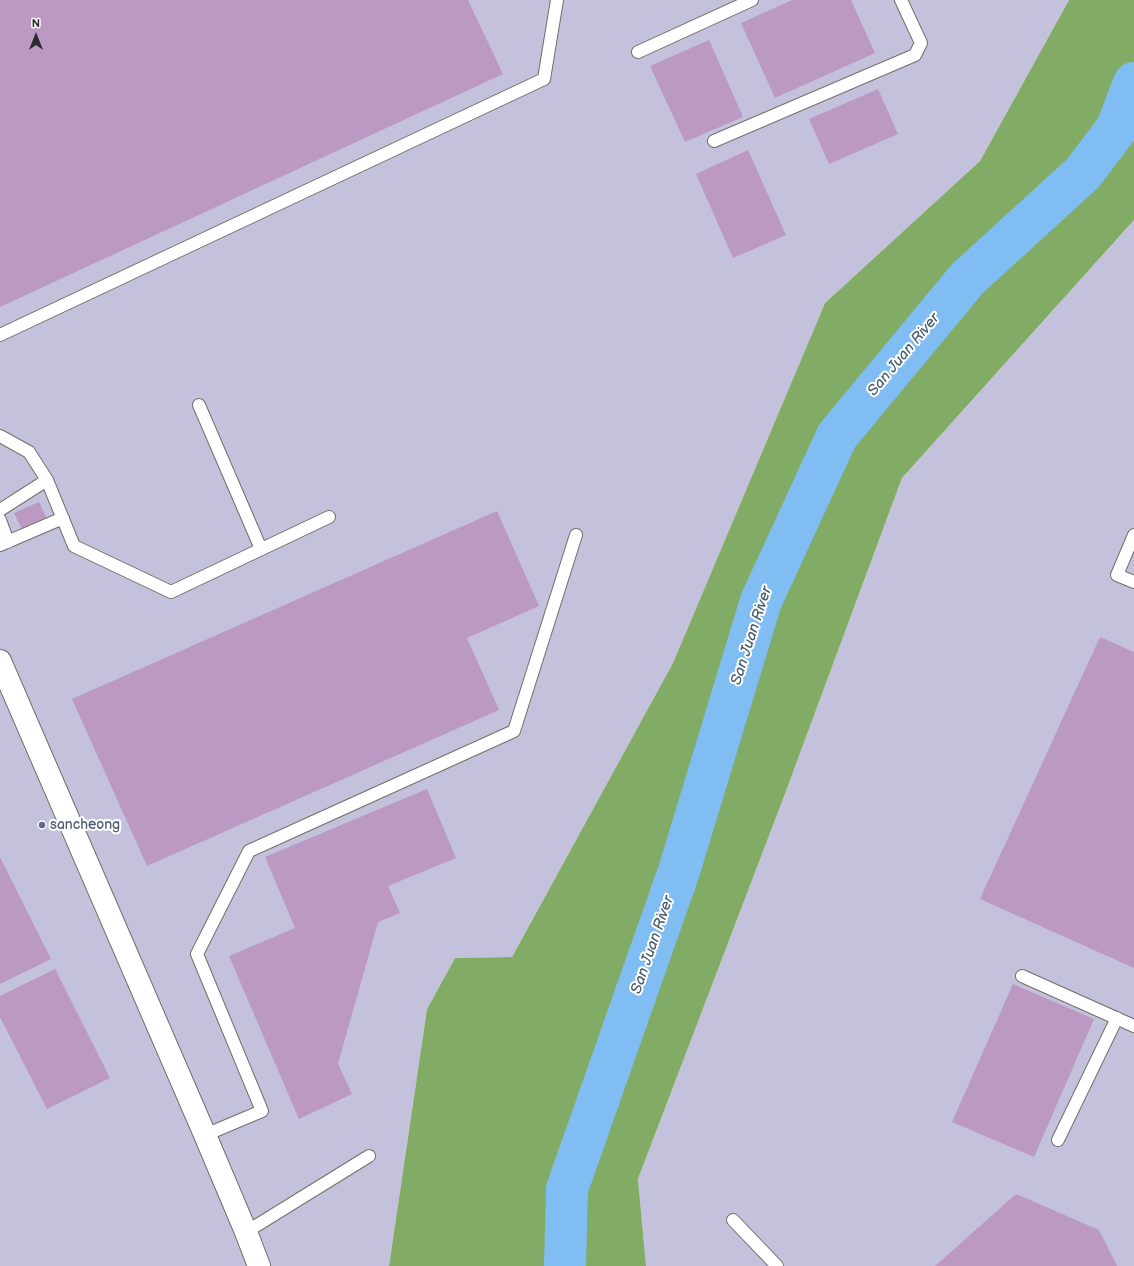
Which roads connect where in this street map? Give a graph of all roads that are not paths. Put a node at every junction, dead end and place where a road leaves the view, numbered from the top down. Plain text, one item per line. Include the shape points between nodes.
1 (557, 0) edge
2 (752, 0) edge
3 (901, 0) edge
4 (638, 52) dead end
5 (714, 141) dead end
6 (0, 335) edge
7 (199, 405) dead end
8 (0, 436) edge
9 (47, 480) junction
10 (0, 510) edge
11 (329, 517) dead end
12 (63, 518) junction
13 (0, 520) edge
14 (576, 535) dead end
15 (1134, 535) edge
16 (4, 544) edge
17 (261, 549) junction
18 (1134, 582) edge
19 (0, 661) edge
20 (1022, 976) dead end
21 (1116, 1018) junction
22 (1134, 1026) edge
23 (205, 1135) junction
24 (1058, 1140) dead end
25 (369, 1156) dead end
26 (733, 1220) dead end
27 (246, 1232) junction
28 (259, 1266) edge
29 (777, 1266) edge

1 - 6 lane via 544,79
2 - 4 lane
3 - 5 lane via 921,43 915,55
7 - 17 lane
8 - 9 lane via 29,452
9 - 10 lane
9 - 12 lane
11 - 17 lane
12 - 16 lane
12 - 17 lane via 74,546 171,592
13 - 16 lane
14 - 23 lane via 514,732 249,851 197,954 262,1111
15 - 18 lane via 1116,575
19 - 23 street
20 - 21 lane
21 - 22 lane
21 - 24 lane
23 - 27 street
25 - 27 lane
26 - 29 lane
27 - 28 street

